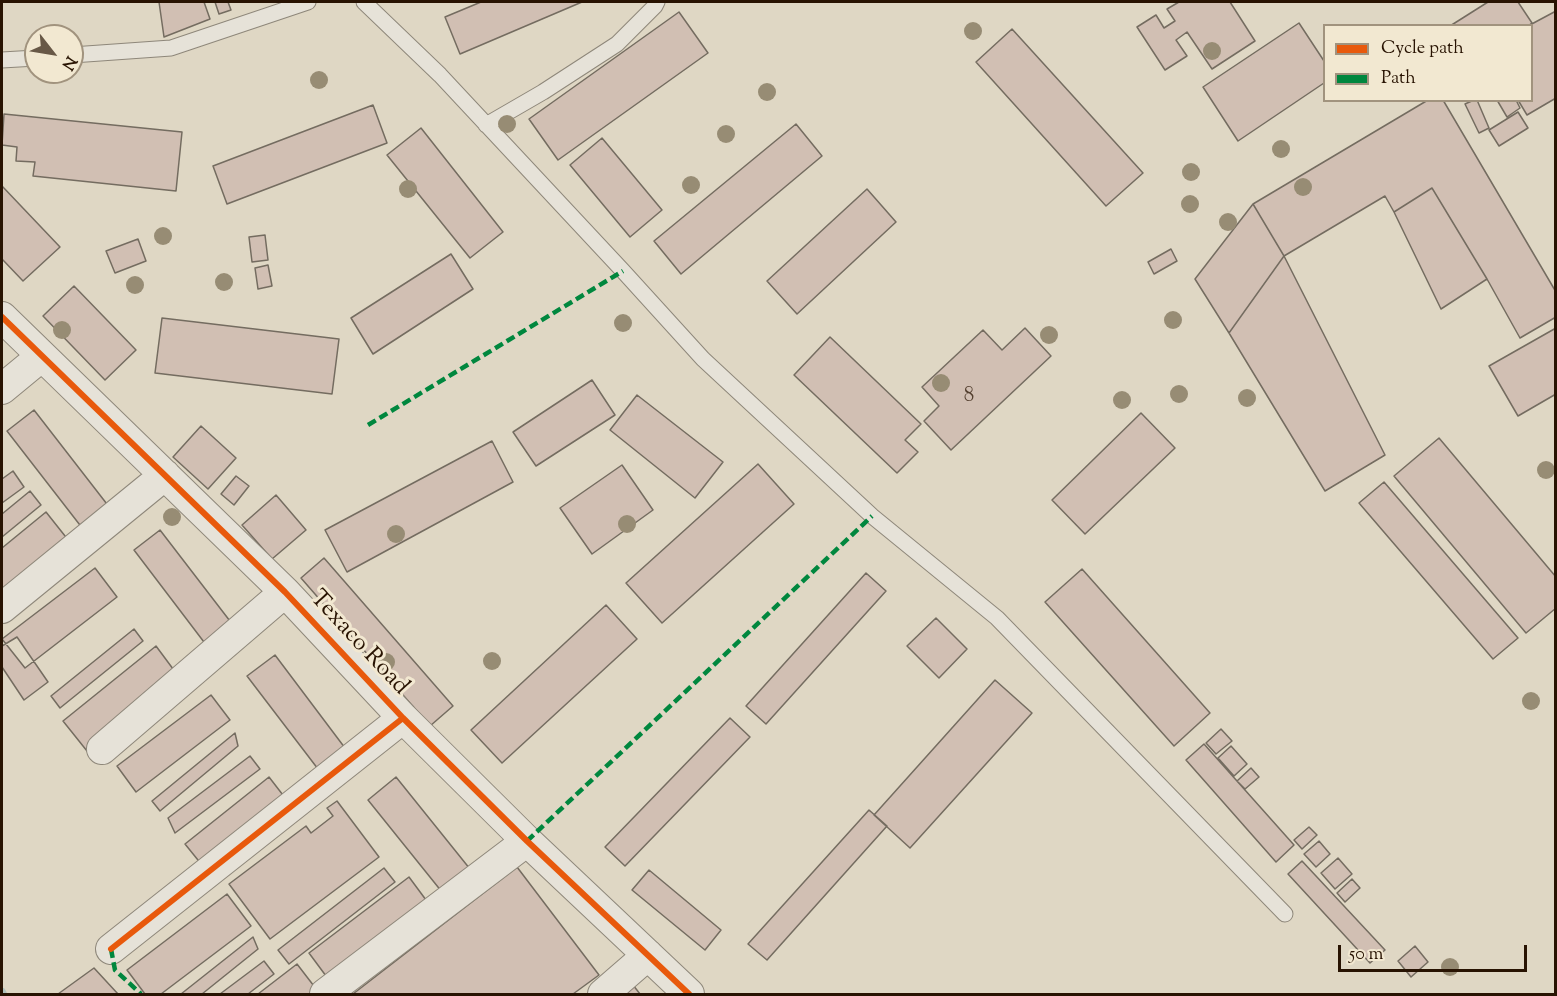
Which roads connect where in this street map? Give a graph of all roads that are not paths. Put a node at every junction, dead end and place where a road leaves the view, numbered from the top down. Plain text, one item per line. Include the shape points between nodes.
1 (309, 2) edge
2 (364, 2) edge
3 (657, 2) edge
4 (84, 54) edge
5 (24, 59) edge
6 (2, 60) edge
7 (486, 125) junction
8 (2, 317) edge
9 (42, 356) junction
10 (2, 389) edge
11 (165, 475) junction
12 (285, 592) junction
13 (2, 608) edge
14 (403, 718) junction
15 (102, 749) dead end
16 (527, 841) junction
17 (1285, 914) dead end
18 (111, 949) dead end
19 (648, 955) junction
20 (325, 994) edge
21 (603, 994) edge
22 (689, 994) edge

1 - 4 lane via 171,48
2 - 7 lane
3 - 7 lane via 617,44
5 - 6 lane
7 - 17 lane via 703,359 872,516 997,618
8 - 9 street, Texaco Road
9 - 10 street
9 - 11 street, Texaco Road
11 - 12 street, Texaco Road
11 - 13 street
12 - 14 street, Texaco Road
12 - 15 street
14 - 16 street, Texaco Road
14 - 18 street
16 - 19 street, Texaco Road
16 - 20 street
19 - 21 street
19 - 22 street, Texaco Road

